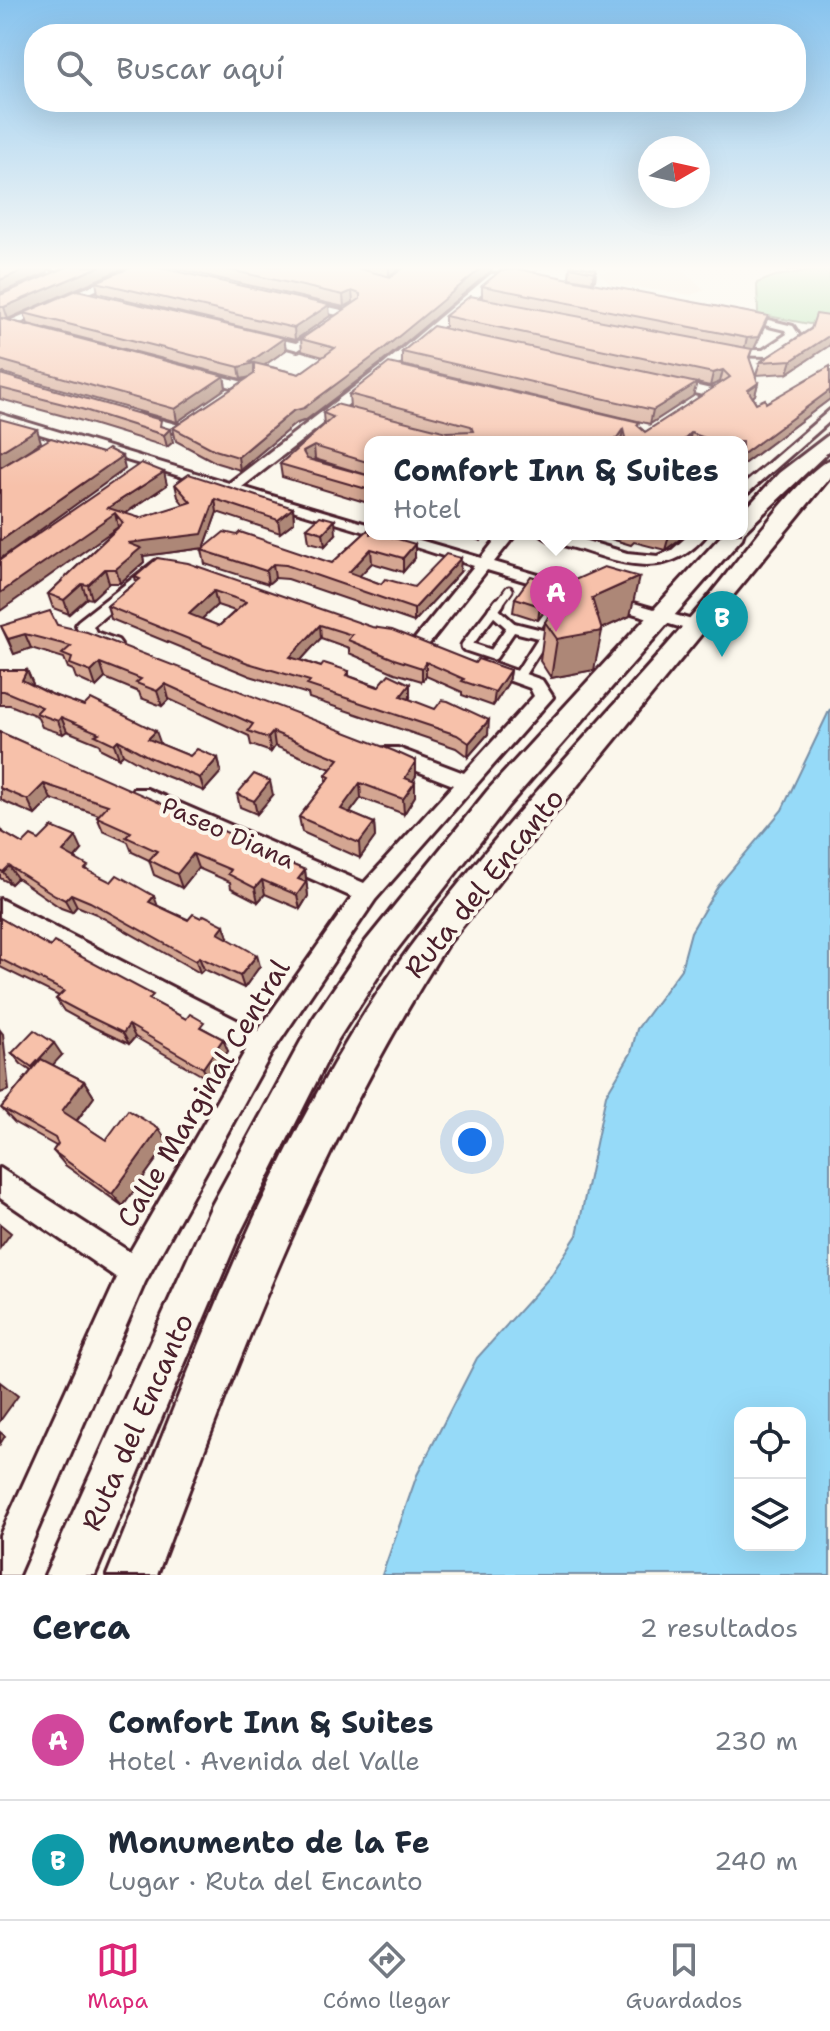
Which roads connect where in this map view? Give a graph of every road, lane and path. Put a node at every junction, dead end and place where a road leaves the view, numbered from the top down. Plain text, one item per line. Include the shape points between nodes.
1 (266, 340) edge
2 (309, 340) edge
3 (422, 340) edge
4 (787, 340) edge
5 (713, 350) edge
6 (190, 372) edge
7 (660, 381) edge
8 (230, 395) edge
9 (709, 395) edge
10 (334, 409) junction
11 (121, 412) edge
12 (349, 413) edge
13 (830, 414) edge
14 (0, 418) edge
15 (181, 430) edge
16 (830, 440) edge
17 (830, 466) edge
18 (231, 488) junction
19 (748, 489) edge
20 (748, 519) edge
21 (364, 528) edge
22 (403, 540) edge
23 (503, 540) edge
24 (568, 540) edge
25 (693, 540) edge
26 (730, 540) edge
27 (177, 563) edge
28 (483, 564) junction
29 (509, 590) dead end
30 (493, 610) junction
31 (559, 613) edge
32 (660, 617) junction
33 (512, 627) junction
34 (696, 627) junction
35 (544, 635) junction
36 (133, 653) edge
37 (519, 676) junction
38 (377, 747) edge
39 (466, 782) junction
40 (125, 788) edge
41 (367, 894) junction
42 (0, 908) edge
43 (262, 1046) junction
44 (0, 1182) edge
45 (135, 1272) junction
46 (0, 1575) edge
47 (70, 1575) edge
48 (132, 1575) edge

1 - 2 street via 298,347
3 - 10 street via 393,369
4 - 5 street via 766,354
6 - 8 street via 248,382
7 - 9 street
10 - 12 street
10 - 18 street
11 - 15 street
13 - 19 street
14 - 18 street via 58,442
16 - 20 main road
17 - 34 main road, Ruta del Encanto
18 - 21 street
22 - 28 street
23 - 28 street
24 - 25 street via 660,562 675,557
26 - 32 main road, Ruta del Encanto
27 - 36 street via 155,565 84,625 89,636
28 - 32 street via 571,596
28 - 37 street via 426,647
29 - 30 lane
30 - 33 lane
30 - 33 lane via 466,646 493,655
31 - 35 lane
32 - 34 street
32 - 47 main road, Ruta del Encanto via 421,891 325,1030 226,1219
33 - 35 lane
34 - 48 main road, Ruta del Encanto via 436,935 363,1048 266,1243
35 - 37 lane
37 - 39 street, Calle Marginal Central via 536,684 544,697
38 - 39 street
39 - 41 street, Calle Marginal Central
40 - 41 street, Paseo Diana
41 - 43 street, Calle Marginal Central
42 - 43 street
43 - 45 street, Calle Marginal Central
44 - 45 street
45 - 46 street, Calle Marginal Central

